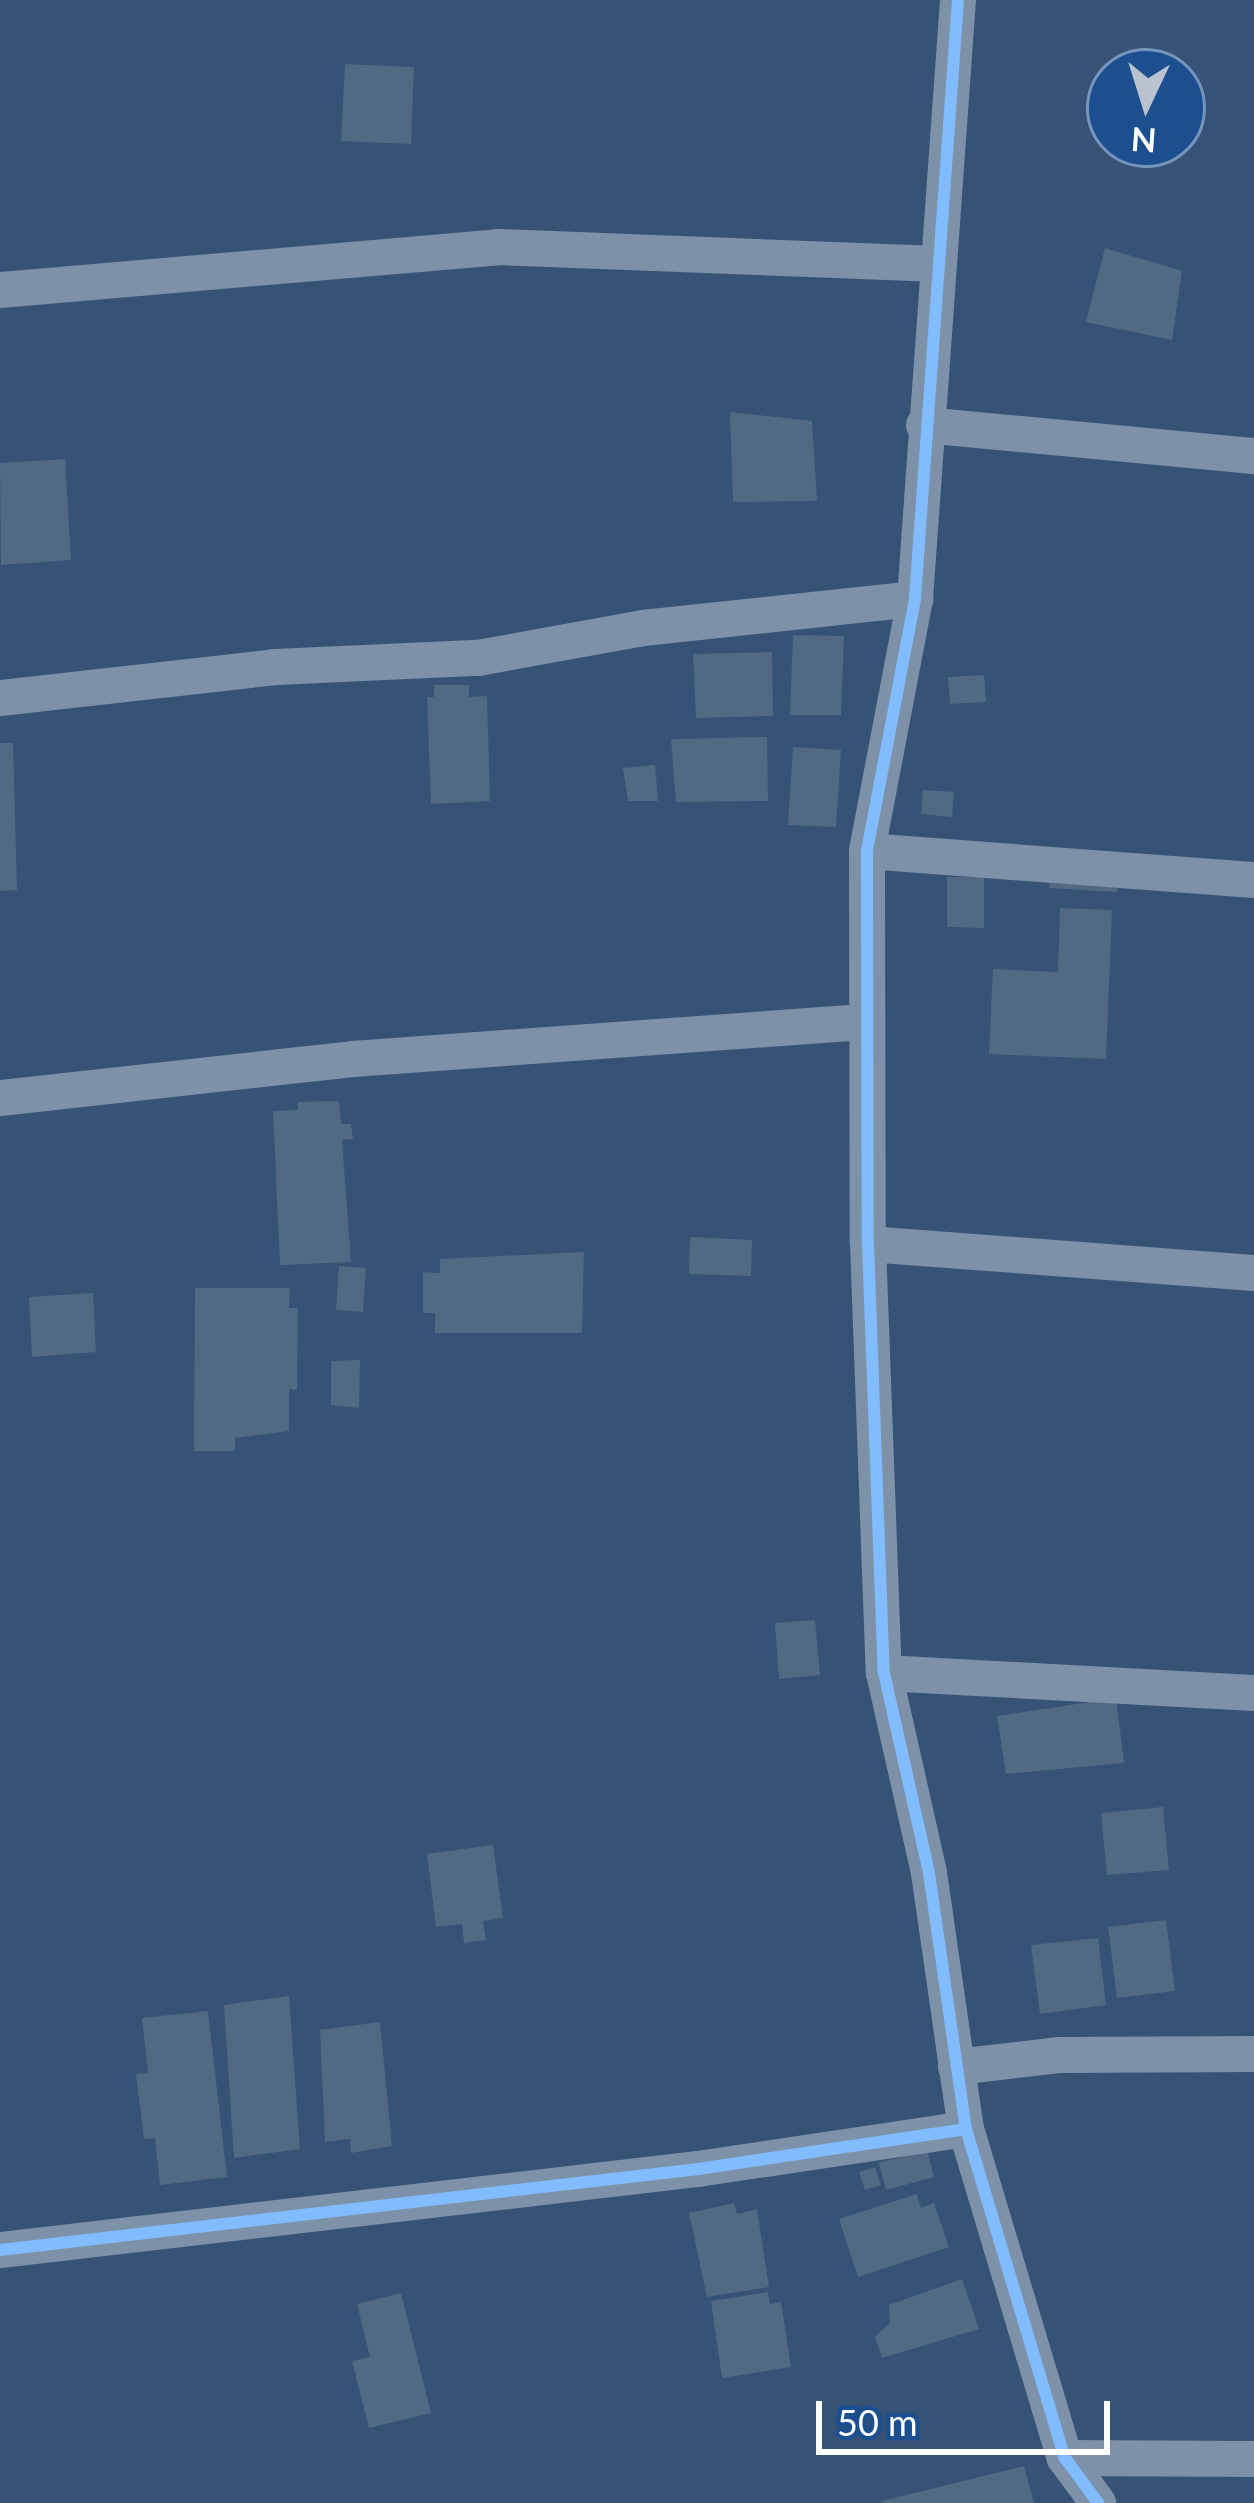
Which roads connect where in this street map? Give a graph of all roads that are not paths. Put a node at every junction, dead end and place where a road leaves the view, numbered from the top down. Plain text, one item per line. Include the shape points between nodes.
1 (958, 0) edge
2 (939, 264) junction
3 (0, 290) edge
4 (924, 424) junction
5 (1254, 456) edge
6 (915, 599) junction
7 (0, 698) edge
8 (867, 851) junction
9 (1254, 880) edge
10 (864, 1022) junction
11 (0, 1098) edge
12 (868, 1244) junction
13 (1254, 1274) edge
14 (884, 1672) junction
15 (1254, 1693) edge
16 (1254, 2054) edge
17 (956, 2067) junction
18 (966, 2129) junction
19 (0, 2250) edge
20 (1065, 2458) junction
21 (1254, 2459) edge
22 (1098, 2503) edge

1 - 2 street
2 - 3 street via 498,247
2 - 4 street
4 - 5 street
4 - 6 street
6 - 7 street via 643,628 478,658 276,667
6 - 8 street
8 - 9 street
8 - 10 street
10 - 11 street via 353,1059
10 - 12 street
12 - 13 street
12 - 14 street
14 - 15 street
14 - 17 street via 929,1873
16 - 17 street via 1060,2055
17 - 18 street
18 - 19 street via 698,2169
18 - 20 street
20 - 21 street
20 - 22 street

